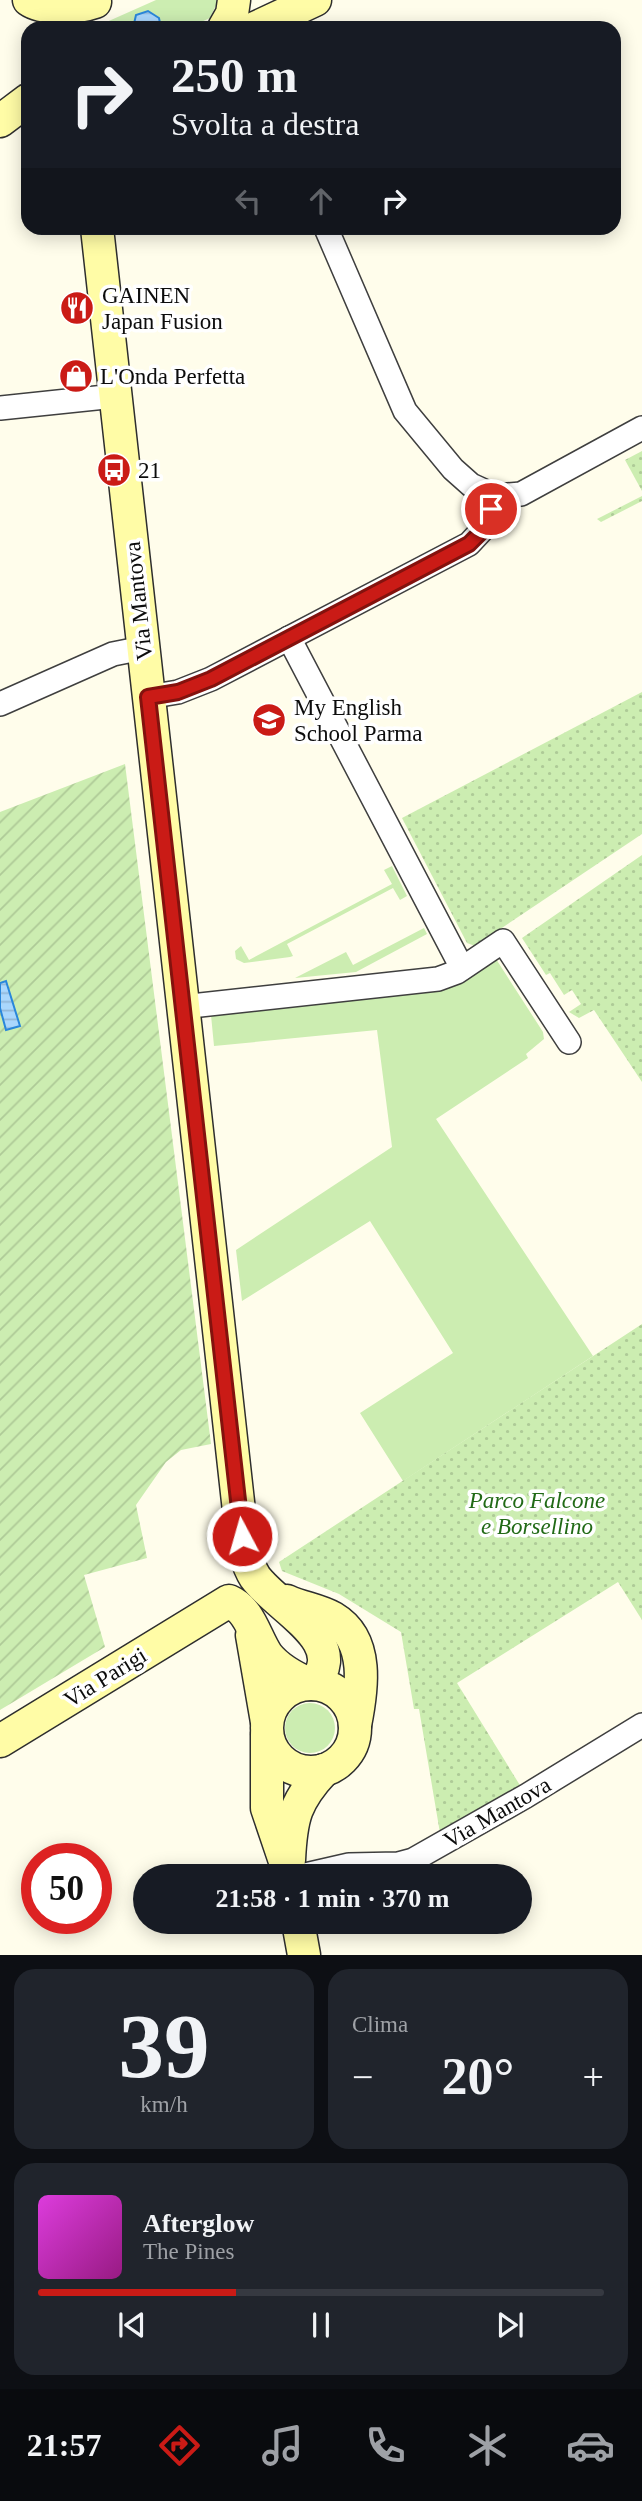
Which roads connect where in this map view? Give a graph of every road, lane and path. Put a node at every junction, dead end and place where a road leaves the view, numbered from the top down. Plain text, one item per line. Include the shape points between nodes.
1 (29, 0) edge
2 (234, 0) edge
3 (315, 0) edge
4 (97, 1) edge
5 (35, 21) edge
6 (67, 21) edge
7 (228, 21) edge
8 (270, 21) edge
9 (21, 106) edge
10 (21, 114) edge
11 (0, 124) edge
12 (21, 126) edge
13 (98, 235) edge
14 (329, 235) edge
15 (115, 396) junction
16 (0, 408) edge
17 (642, 428) edge
18 (495, 496) junction
19 (289, 638) junction
20 (143, 648) junction
21 (148, 697) junction
22 (0, 704) edge
23 (462, 968) junction
24 (182, 1007) junction
25 (569, 1042) dead end
26 (243, 1547) junction
27 (270, 1594) junction
28 (209, 1612) junction
29 (251, 1627) junction
30 (311, 1684) junction
31 (355, 1725) junction
32 (642, 1725) edge
33 (267, 1728) junction
34 (0, 1741) edge
35 (324, 1770) junction
36 (290, 1864) edge
37 (293, 1864) edge
38 (362, 1864) edge
39 (300, 1934) edge
40 (304, 1955) edge

1 - 4 main road via 70,8
1 - 5 main road
2 - 7 main road
3 - 8 main road
4 - 6 main road
9 - 11 main road
10 - 11 main road
11 - 12 main road
13 - 15 main road, Via Mantova
14 - 18 street via 407,416 458,474
15 - 16 street
15 - 20 main road, Via Mantova
17 - 18 street via 530,490
18 - 19 street via 486,523 474,540
19 - 21 street via 190,688
19 - 23 street
20 - 21 main road, Via Mantova
20 - 22 street via 113,654
21 - 24 main road, Via Mantova
23 - 24 street via 428,981
23 - 25 street via 503,941
24 - 26 main road, Via Mantova
26 - 27 main road, Via Mantova via 254,1576
26 - 28 main road, Via Parigi via 237,1568
27 - 30 main road, Via Mantova via 323,1646 325,1657
27 - 31 main road via 321,1612 346,1628 360,1658
28 - 29 main road, Via Parigi via 229,1601 244,1612
28 - 34 main road, Via Parigi
29 - 30 main road, Via Parigi via 268,1657 287,1674
29 - 33 main road
30 - 31 main road via 341,1696
30 - 33 main road via 281,1696 271,1709
31 - 35 main road via 347,1753
32 - 38 street, Via Mantova via 413,1860
33 - 35 main road via 273,1751 285,1764 302,1771
33 - 36 main road via 267,1808
35 - 37 main road via 296,1806 291,1826
39 - 40 main road

